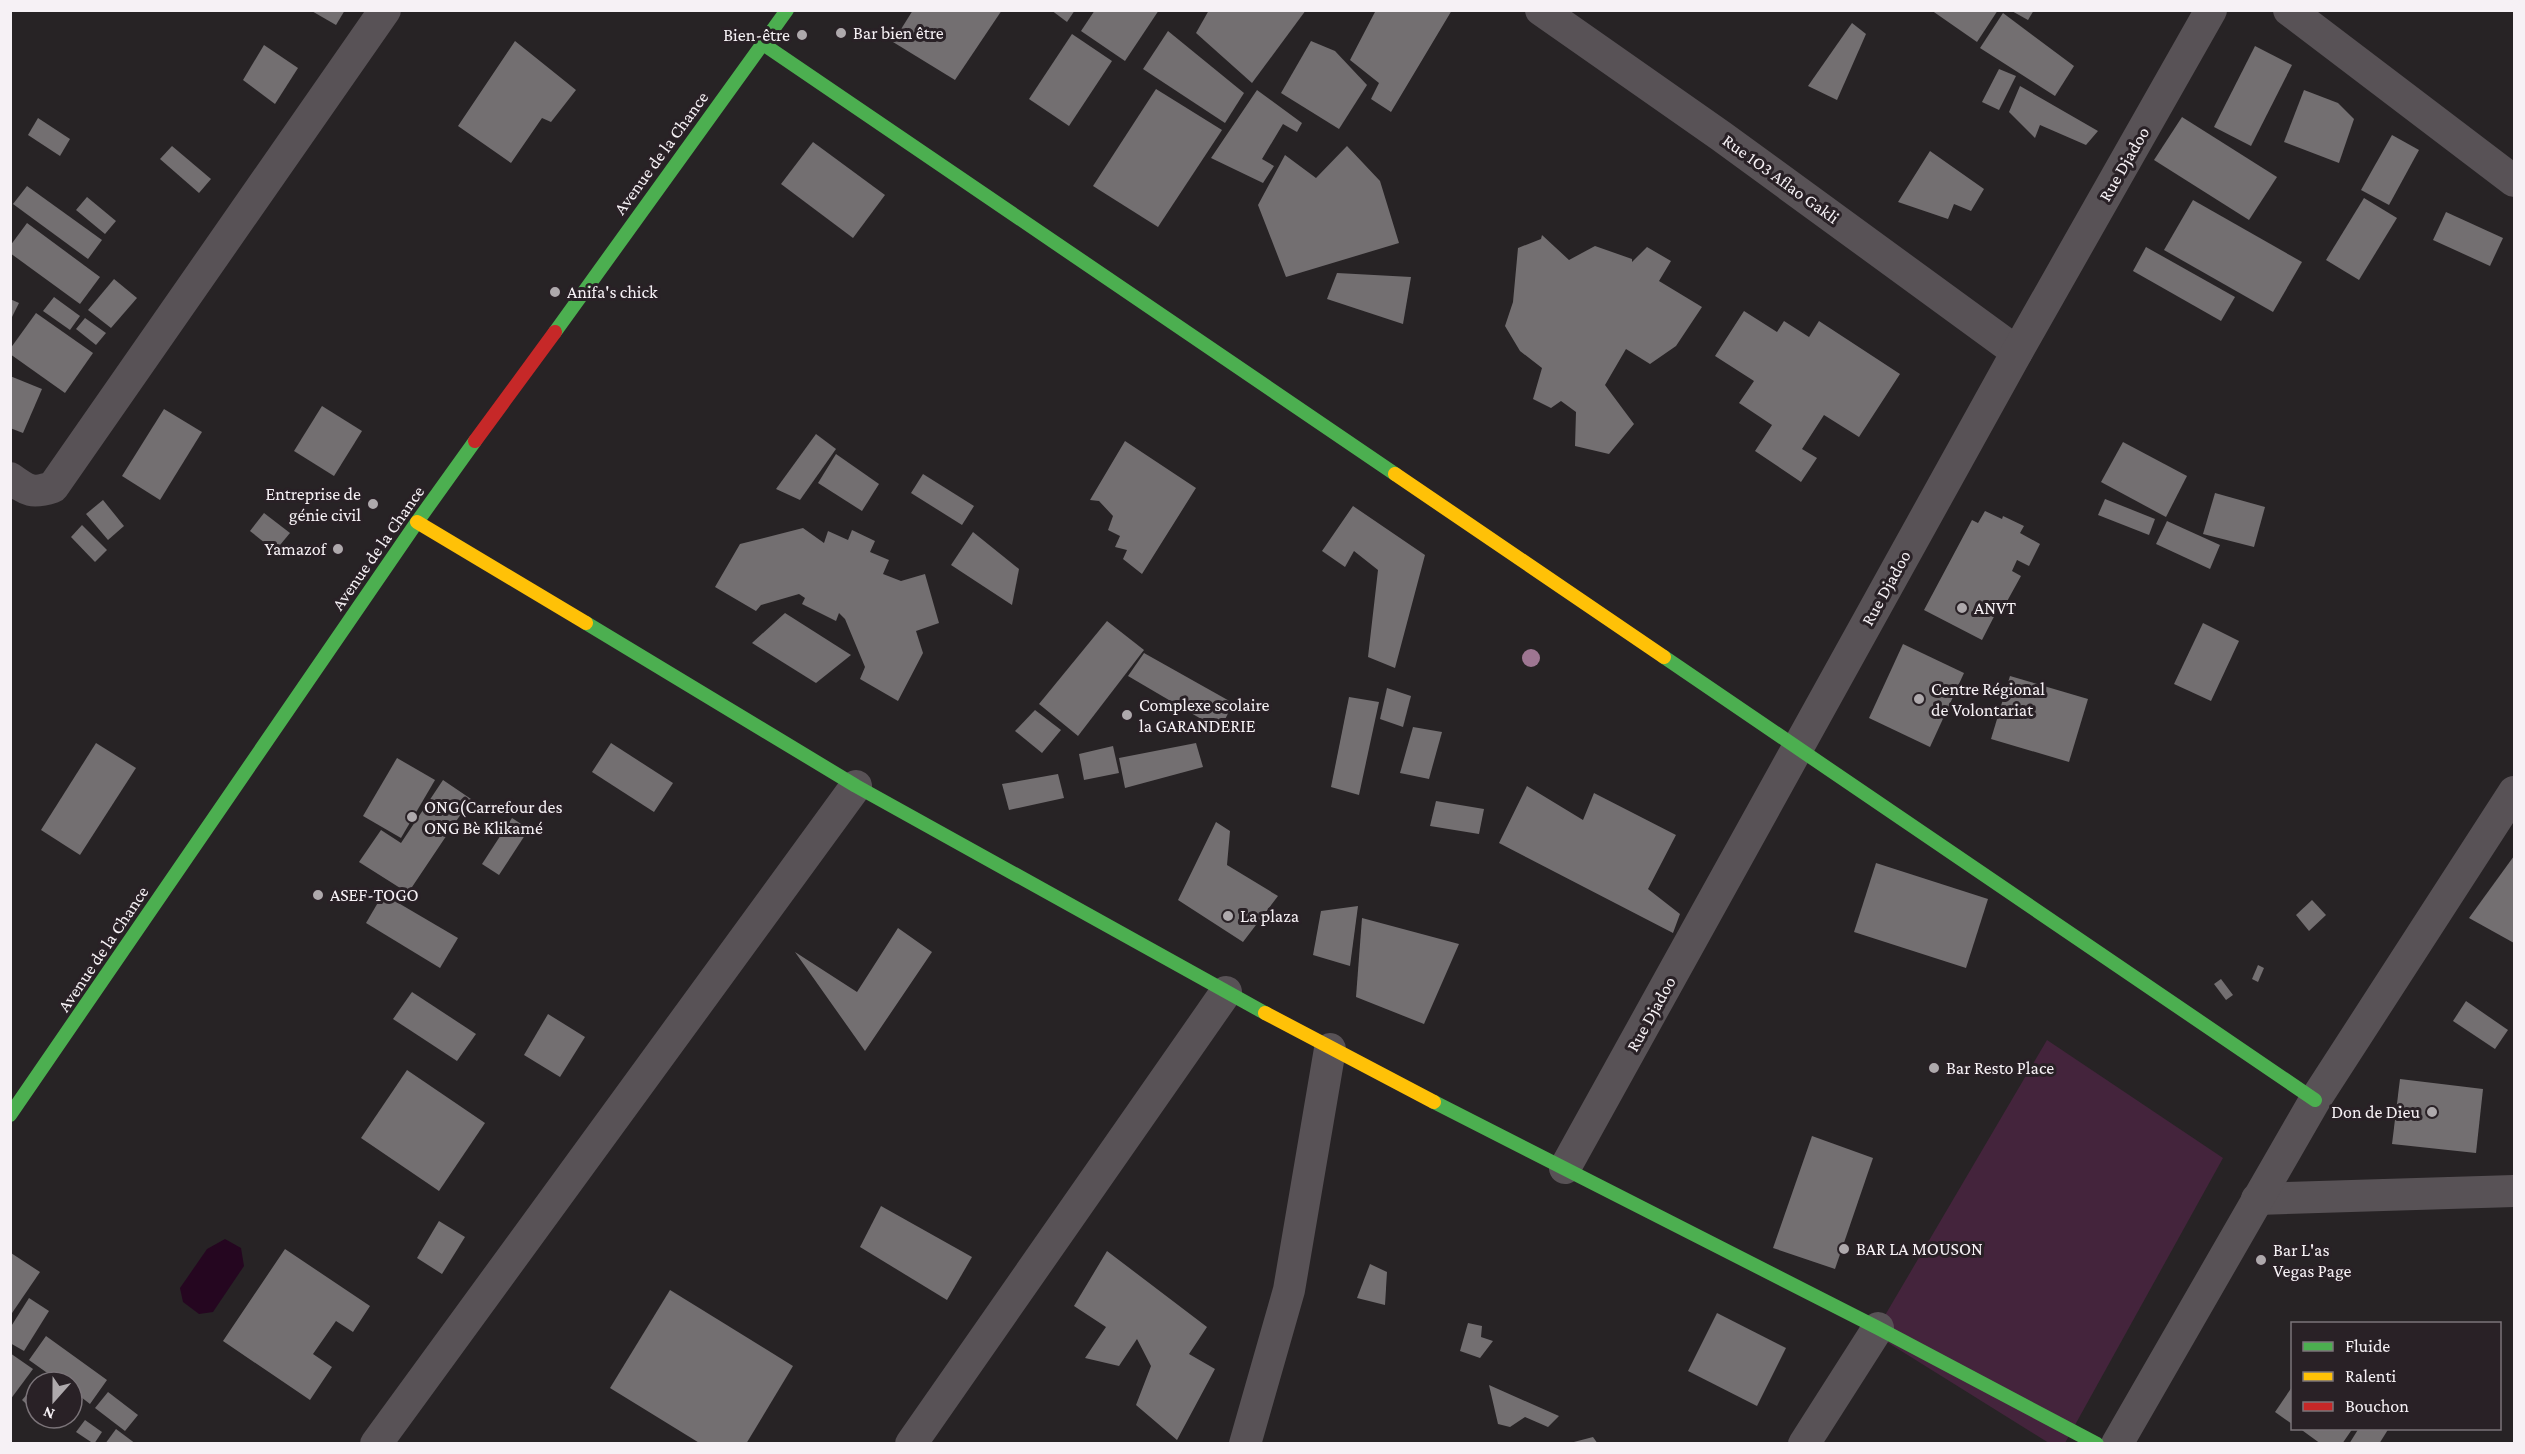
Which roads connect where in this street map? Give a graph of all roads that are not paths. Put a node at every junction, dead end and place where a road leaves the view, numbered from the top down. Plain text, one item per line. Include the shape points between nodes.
1 (385, 10) edge
2 (787, 10) edge
3 (1541, 10) edge
4 (2211, 10) edge
5 (2289, 10) edge
6 (763, 44) junction
7 (2514, 181) edge
8 (2017, 352) junction
9 (10, 478) edge
10 (417, 522) junction
11 (1798, 748) junction
12 (856, 786) junction
13 (2514, 792) edge
14 (1226, 992) junction
15 (1330, 1049) junction
16 (2315, 1100) junction
17 (10, 1115) edge
18 (1565, 1168) junction
19 (2514, 1191) edge
20 (2257, 1199) junction
21 (1878, 1328) junction
22 (376, 1443) edge
23 (911, 1443) edge
24 (1245, 1443) edge
25 (1804, 1443) edge
26 (2097, 1443) edge
27 (2117, 1443) edge

1 - 9 street via 53,487 38,492 26,490
2 - 6 street, Avenue de la Chance
3 - 8 street, Rue 1O3 Aflao Gakli
4 - 8 street, Rue Djadoo
5 - 7 street
6 - 10 street, Avenue de la Chance
6 - 11 street
8 - 11 street, Rue Djadoo
10 - 12 street
10 - 17 street, Avenue de la Chance
11 - 16 street
11 - 18 street, Rue Djadoo
12 - 14 street
12 - 22 street
13 - 16 street
14 - 15 street
14 - 23 street
15 - 18 street
15 - 24 street via 1289,1290
16 - 20 street
18 - 21 street
19 - 20 street
20 - 27 street
21 - 25 street
21 - 26 street

